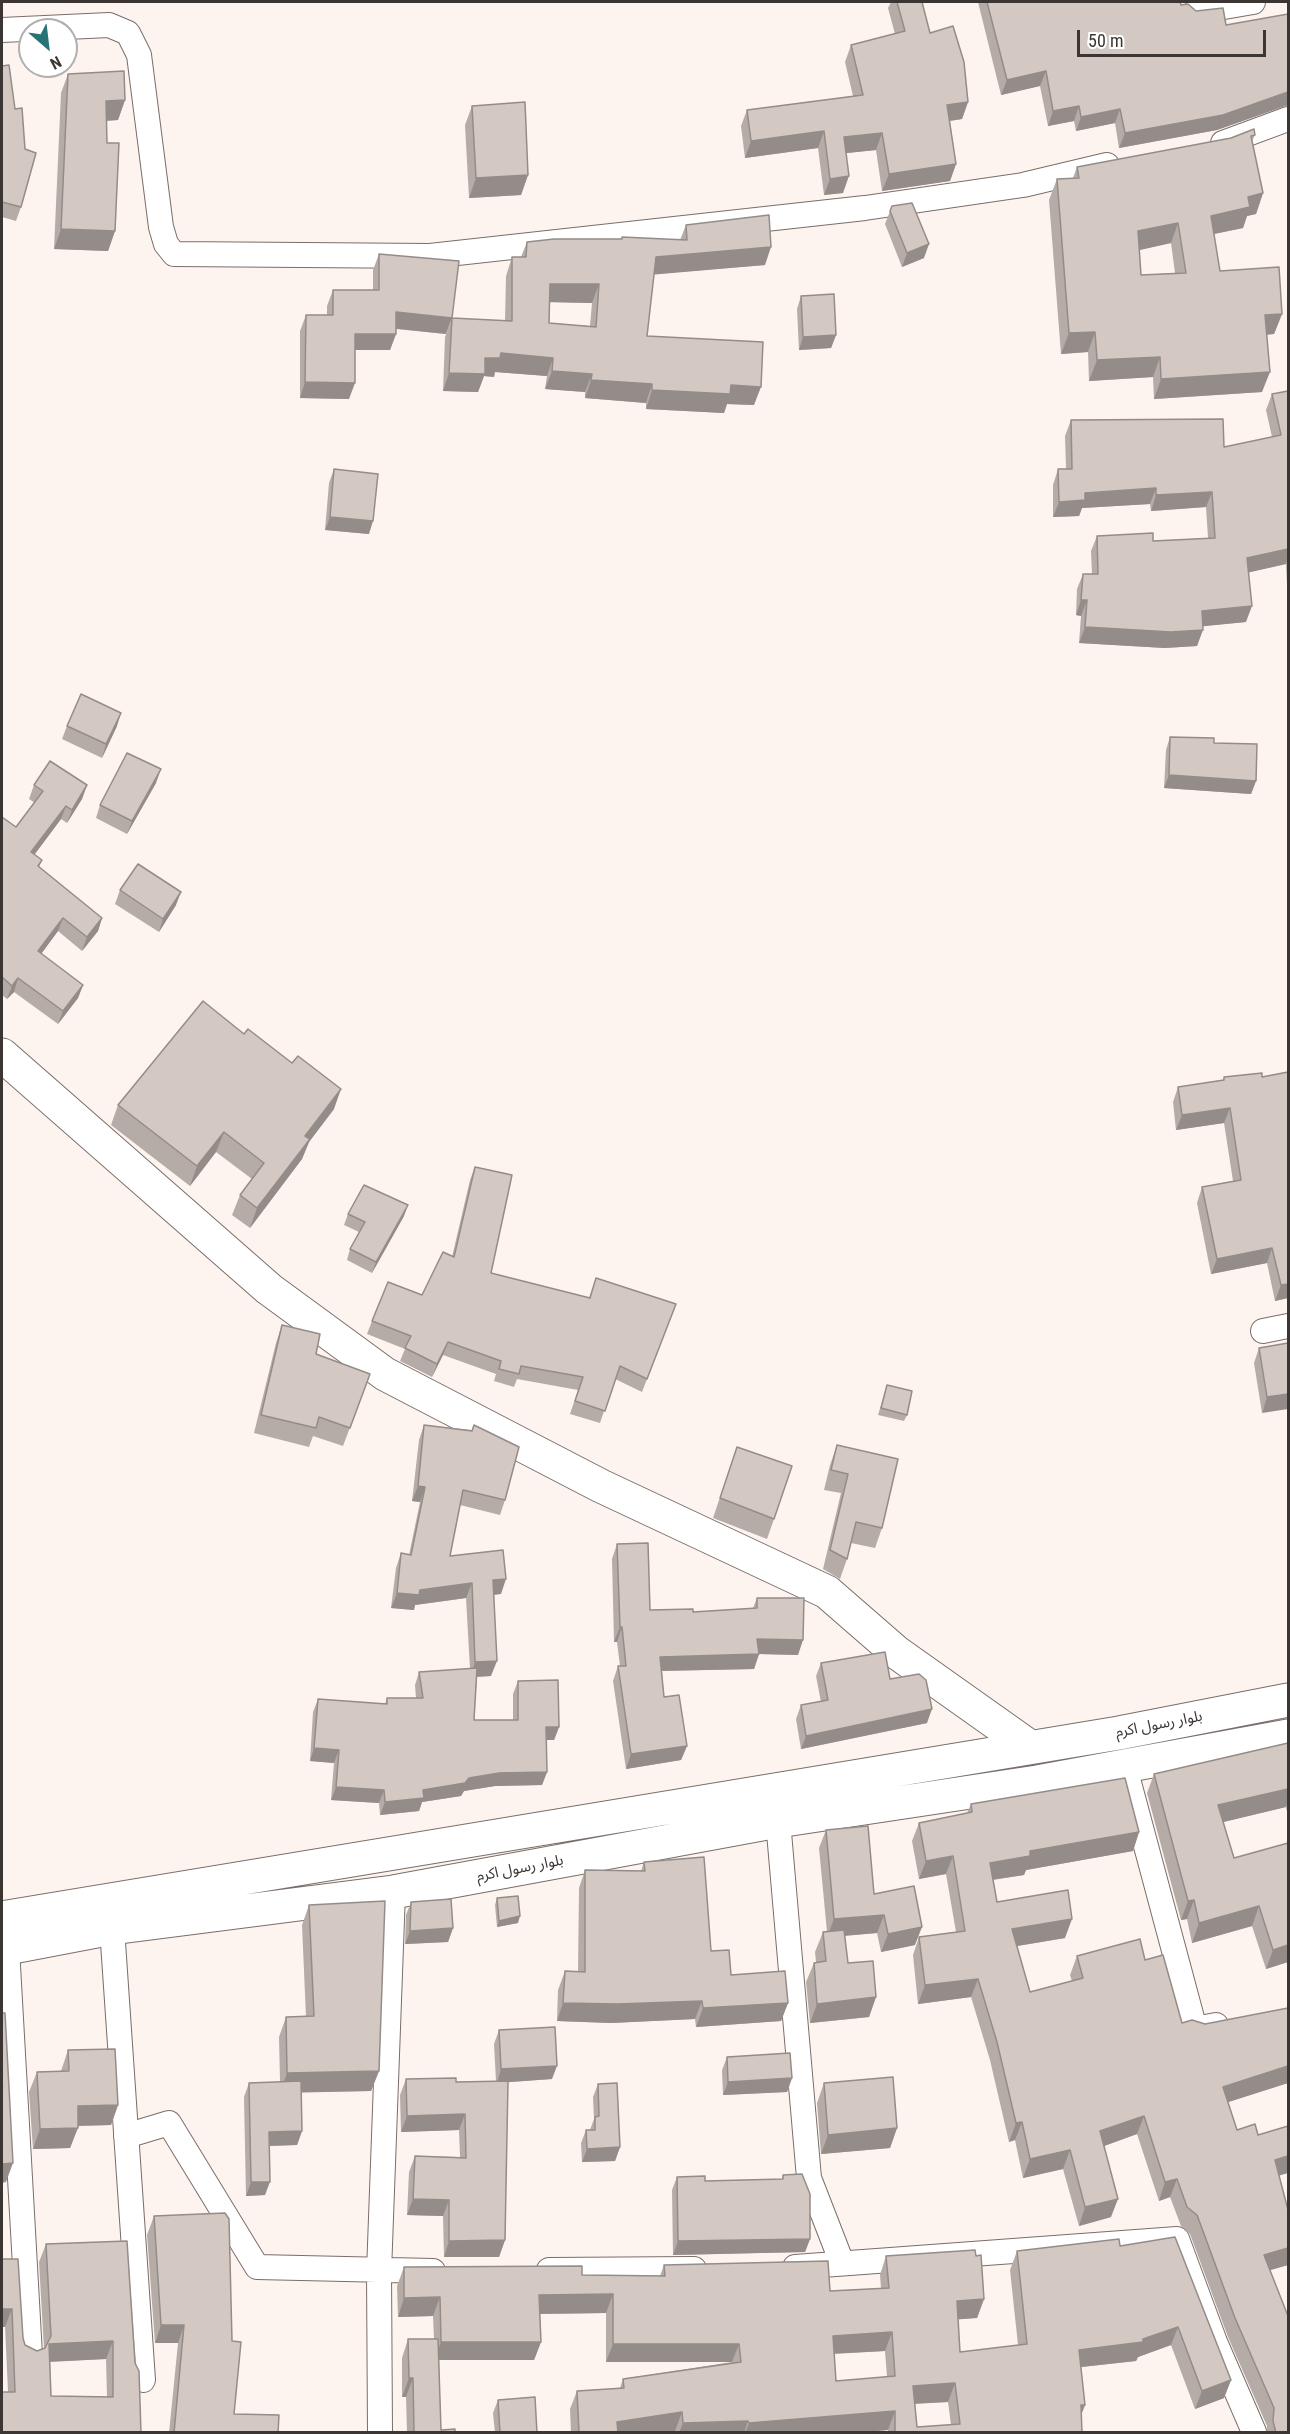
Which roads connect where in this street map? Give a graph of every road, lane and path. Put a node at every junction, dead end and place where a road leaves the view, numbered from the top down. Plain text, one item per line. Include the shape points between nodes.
1 (1253, 2) edge
2 (1195, 12) edge
3 (2, 30) edge
4 (1288, 119) edge
5 (1200, 148) edge
6 (1134, 160) edge
7 (2, 1055) edge
8 (1288, 1326) edge
9 (1263, 1331) dead end
10 (1288, 1700) edge
11 (1288, 1736) edge
12 (1030, 1747) junction
13 (1124, 1764) junction
14 (1037, 1782) junction
15 (778, 1821) junction
16 (393, 1892) junction
17 (112, 1928) junction
18 (3, 1938) edge
19 (1242, 2020) edge
20 (126, 2136) junction
21 (842, 2264) junction
22 (723, 2268) edge
23 (770, 2268) edge
24 (521, 2270) edge
25 (450, 2271) edge
26 (379, 2272) junction
27 (30, 2355) edge
28 (143, 2380) dead end
29 (380, 2433) edge
30 (1254, 2433) edge

1 - 2 street
3 - 6 street via 109,25 128,33 139,55 161,227 174,255 430,256 865,208 1023,185
4 - 5 street
7 - 12 main road via 269,1289 385,1374 602,1486 827,1592 896,1652
8 - 9 street
10 - 12 main road, بلوار رسول اکرم
11 - 13 main road, بلوار رسول اکرم
12 - 14 main road
12 - 18 main road, بلوار رسول اکرم
13 - 14 main road, بلوار رسول اکرم
13 - 19 street via 1195,2029
14 - 15 main road, بلوار رسول اکرم
15 - 16 main road, بلوار رسول اکرم
15 - 21 street via 808,2178
16 - 17 main road, بلوار رسول اکرم
16 - 26 street
17 - 18 main road, بلوار رسول اکرم
17 - 20 street
18 - 27 street
20 - 26 street via 169,2123 257,2267
20 - 28 street
21 - 23 street
21 - 30 street via 1177,2239
22 - 24 street
25 - 26 street
26 - 29 street

